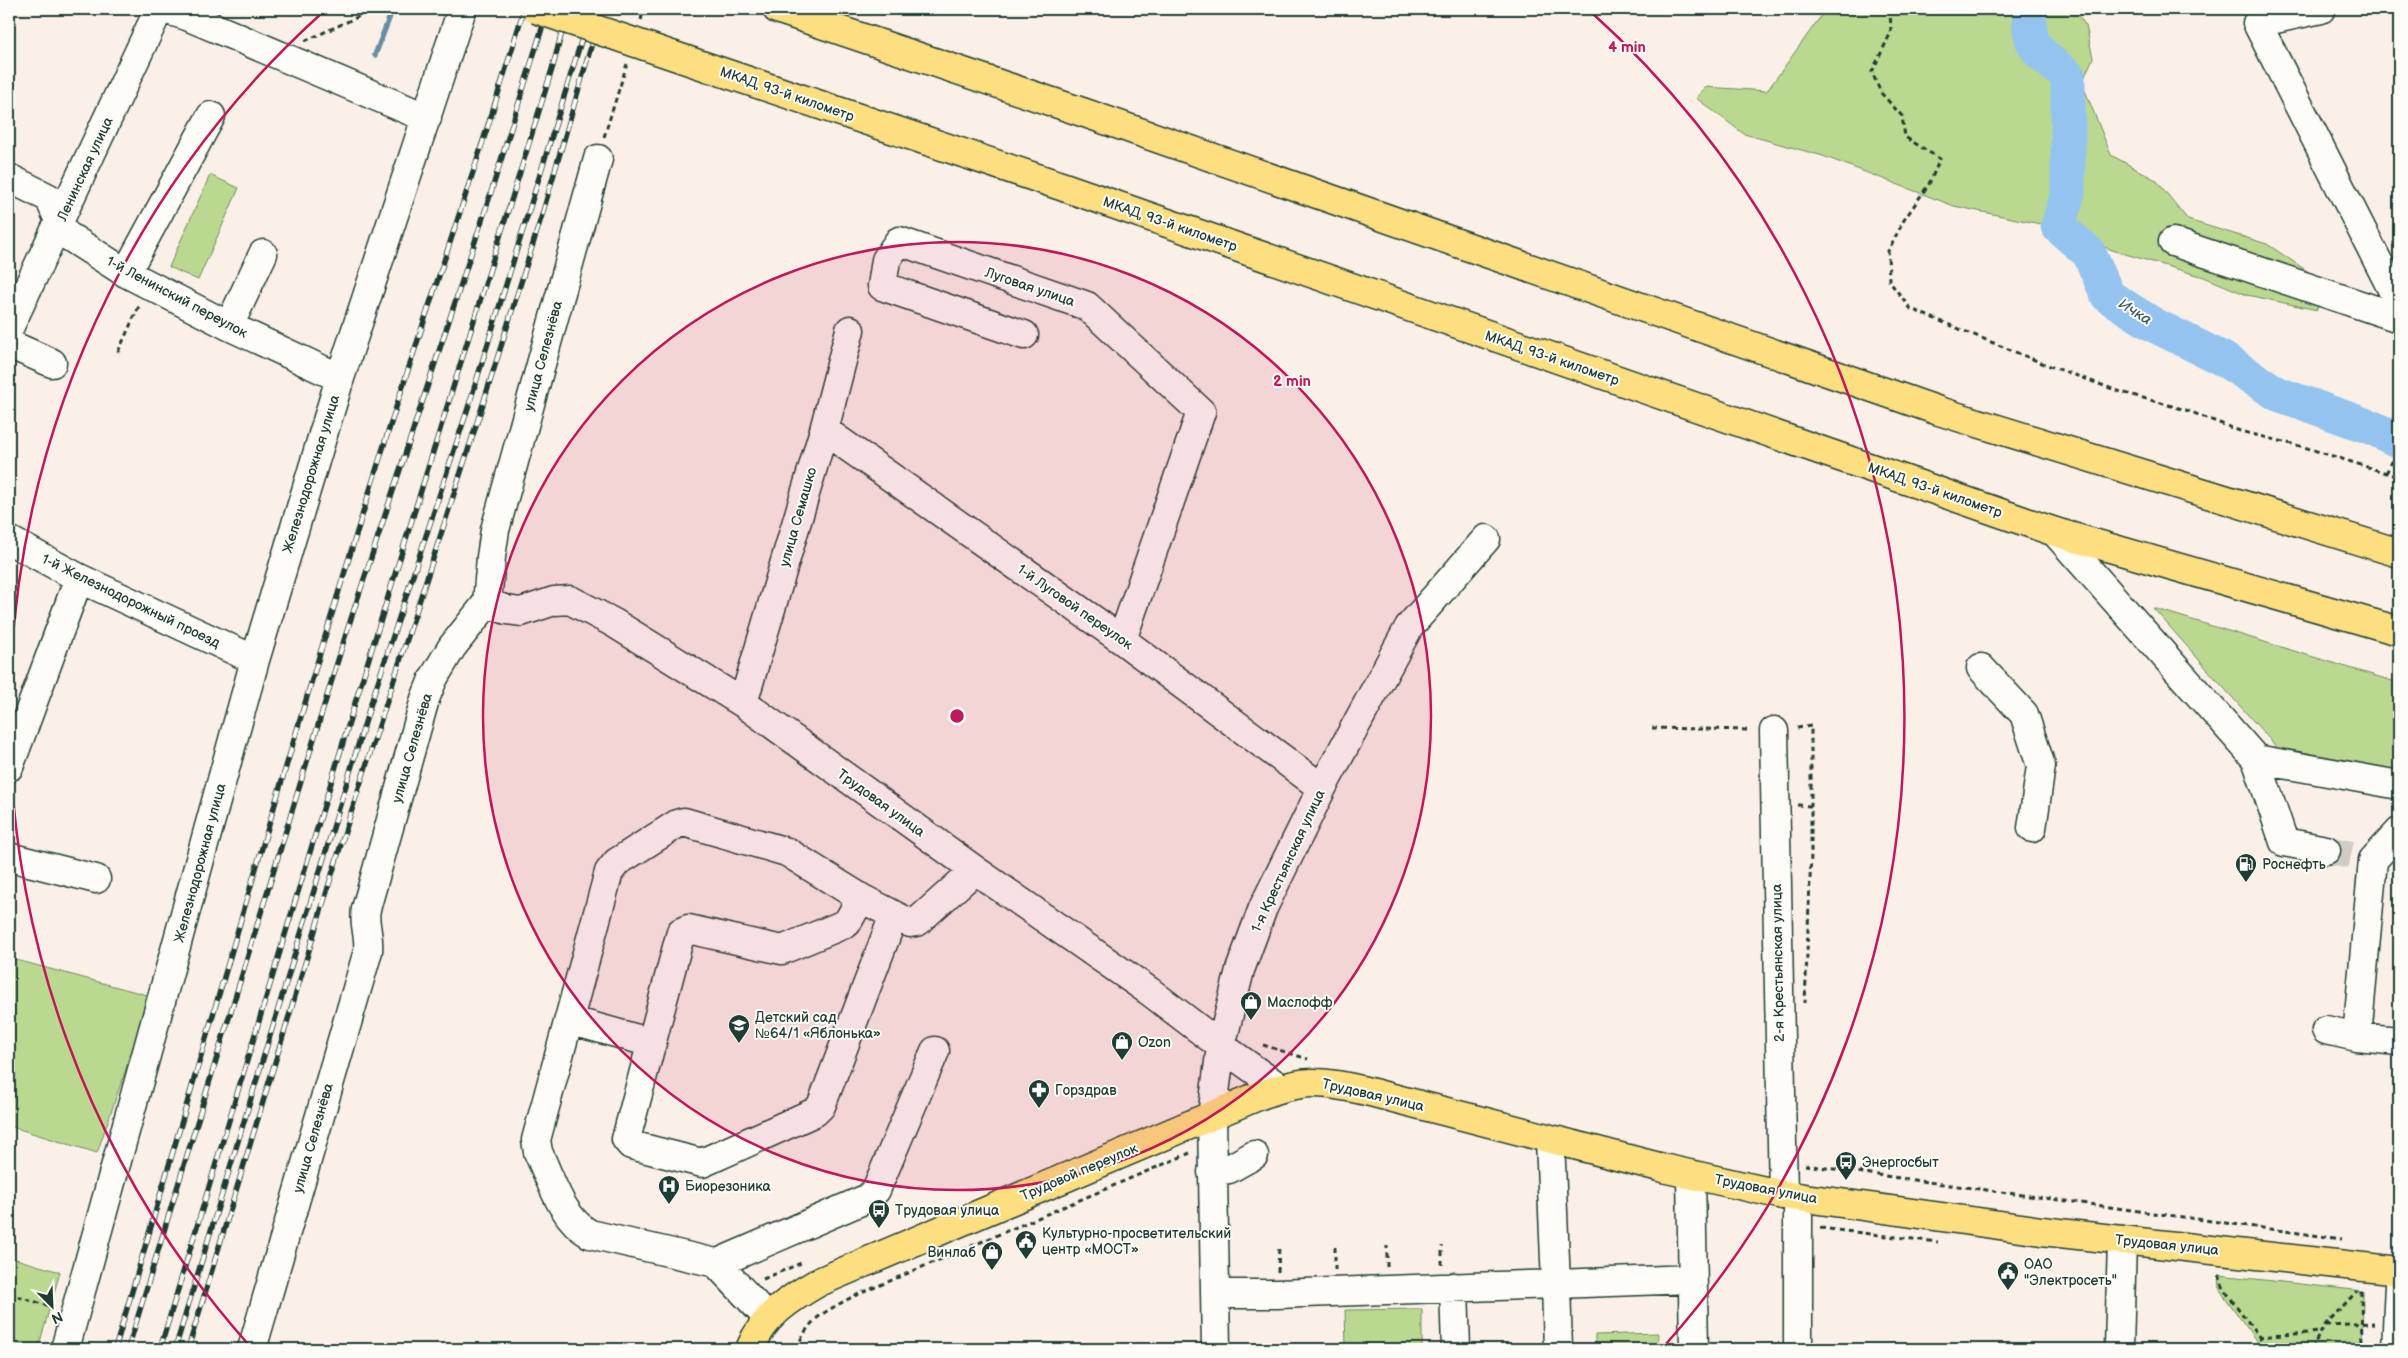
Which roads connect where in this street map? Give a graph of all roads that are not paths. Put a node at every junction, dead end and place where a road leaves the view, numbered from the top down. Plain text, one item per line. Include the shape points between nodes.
1 (160, 9) edge
2 (164, 9) edge
3 (462, 9) edge
4 (536, 9) edge
5 (777, 9) edge
6 (2321, 9) edge
7 (2251, 16) edge
8 (211, 116) dead end
9 (428, 118) junction
10 (598, 159) road end
11 (9, 178) edge
12 (60, 221) junction
13 (2173, 242) dead end
14 (263, 254) dead end
15 (138, 279) junction
16 (2399, 303) edge
17 (2399, 318) edge
18 (229, 326) junction
19 (9, 328) edge
20 (850, 330) dead end
21 (1024, 335) dead end
22 (9, 344) edge
23 (52, 363) dead end
24 (340, 378) junction
25 (824, 430) junction
26 (2055, 532) junction
27 (1486, 539) dead end
28 (9, 540) edge
29 (2399, 552) edge
30 (79, 578) junction
31 (487, 603) junction
32 (2399, 631) edge
33 (1122, 640) junction
34 (255, 660) junction
35 (1981, 668) dead end
36 (743, 703) junction
37 (1774, 731) road end
38 (2256, 759) junction
39 (9, 767) edge
40 (2399, 785) edge
41 (1322, 788) junction
42 (2032, 828) dead end
43 (2399, 832) edge
44 (2350, 855) junction
45 (9, 857) edge
46 (975, 870) junction
47 (96, 880) dead end
48 (861, 898) junction
49 (894, 914) junction
50 (569, 1020) junction
51 (2326, 1030) dead end
52 (2357, 1037) junction
53 (2399, 1041) edge
54 (652, 1043) junction
55 (1221, 1046) junction
56 (935, 1051) dead end
57 (1280, 1088) junction
58 (1212, 1116) junction
59 (1550, 1140) junction
60 (1254, 1155) dead end
61 (1212, 1172) junction
62 (1691, 1174) junction
63 (1790, 1196) junction
64 (2122, 1240) junction
65 (716, 1263) junction
66 (2399, 1271) edge
67 (1692, 1279) junction
68 (1556, 1284) junction
69 (2399, 1285) edge
70 (1454, 1287) junction
71 (1216, 1294) junction
72 (758, 1334) edge
73 (65, 1349) edge
74 (252, 1349) edge
75 (1216, 1349) edge
76 (1456, 1349) edge
77 (1558, 1349) edge
78 (1694, 1349) edge
79 (1798, 1349) edge
80 (2119, 1349) edge
81 (2396, 1349) edge

1 - 12 street, Ленинская улица
2 - 9 street
3 - 9 street, Железнодорожная улица
4 - 26 main road, МКАД, 93-й километр, bridge via 1064,187
5 - 29 main road via 1939,411
6 - 7 street
7 - 16 street
8 - 15 street
9 - 24 street, Железнодорожная улица
10 - 31 street, улица Селезнёва via 495,530
11 - 12 street, 1-й Ленинский переулок via 49,198
12 - 15 street, 1-й Ленинский переулок via 65,234
12 - 19 street, Ленинская улица
13 - 17 street
14 - 18 street
15 - 18 street, 1-й Ленинский переулок
18 - 24 street, 1-й Ленинский переулок
20 - 25 street, улица Семашко
21 - 33 street, Луговая улица via 882,286 886,260 899,241 1087,306 1201,412
22 - 23 street
24 - 34 street, Железнодорожная улица
25 - 33 street, 1-й Луговой переулок
25 - 36 street, улица Семашко
26 - 32 main road, МКАД, 93-й километр
26 - 38 street
27 - 41 street, 1-я Крестьянская улица via 1409,627
28 - 30 street, 1-й Железнодорожный проезд
30 - 34 street, 1-й Железнодорожный проезд
30 - 39 street
31 - 36 street, Трудовая улица via 521,612 554,601 570,600 592,610
31 - 74 street, улица Селезнёва via 452,647 433,678 425,699 366,909 368,951
33 - 41 street, 1-й Луговой переулок
34 - 73 street, Железнодорожная улица
35 - 42 street via 2024,714 2041,766
36 - 46 street, Трудовая улица
37 - 63 street, 2-я Крестьянская улица
38 - 40 street
38 - 44 street via 2284,842
41 - 55 street, 1-я Крестьянская улица via 1263,908 1240,970
43 - 44 street
44 - 52 street
45 - 47 street
46 - 49 street via 917,922 910,923
46 - 55 street, Трудовая улица via 1149,991
48 - 49 street
48 - 50 street via 787,852 691,824 677,824 612,867
48 - 54 street via 847,923 780,951 684,929
49 - 54 street via 823,1102 815,1112 702,1163 631,1145 626,1137
50 - 54 street
50 - 65 street via 536,1140 538,1152 570,1218 590,1234
51 - 52 street
52 - 53 street
55 - 57 street, Трудовая улица
55 - 58 street, 1-я Крестьянская улица
56 - 65 street via 876,1190 868,1198
57 - 58 main road, Трудовой переулок
57 - 59 main road, Трудовая улица via 1304,1082 1332,1083
58 - 61 street, 1-я Крестьянская улица
58 - 72 main road, Трудовой переулок via 819,1282 788,1300
59 - 62 main road, Трудовая улица
59 - 68 street
60 - 61 street via 1229,1169
61 - 71 street, 1-я Крестьянская улица
62 - 63 main road, Трудовая улица
62 - 67 street
63 - 64 main road, Трудовая улица
63 - 79 street, 2-я Крестьянская улица via 1798,1225
64 - 66 main road, Трудовая улица
64 - 80 street
65 - 72 street
67 - 68 street
67 - 78 street
68 - 70 street
68 - 77 street
69 - 81 street
70 - 71 street
70 - 76 street
71 - 75 street, 1-я Крестьянская улица

